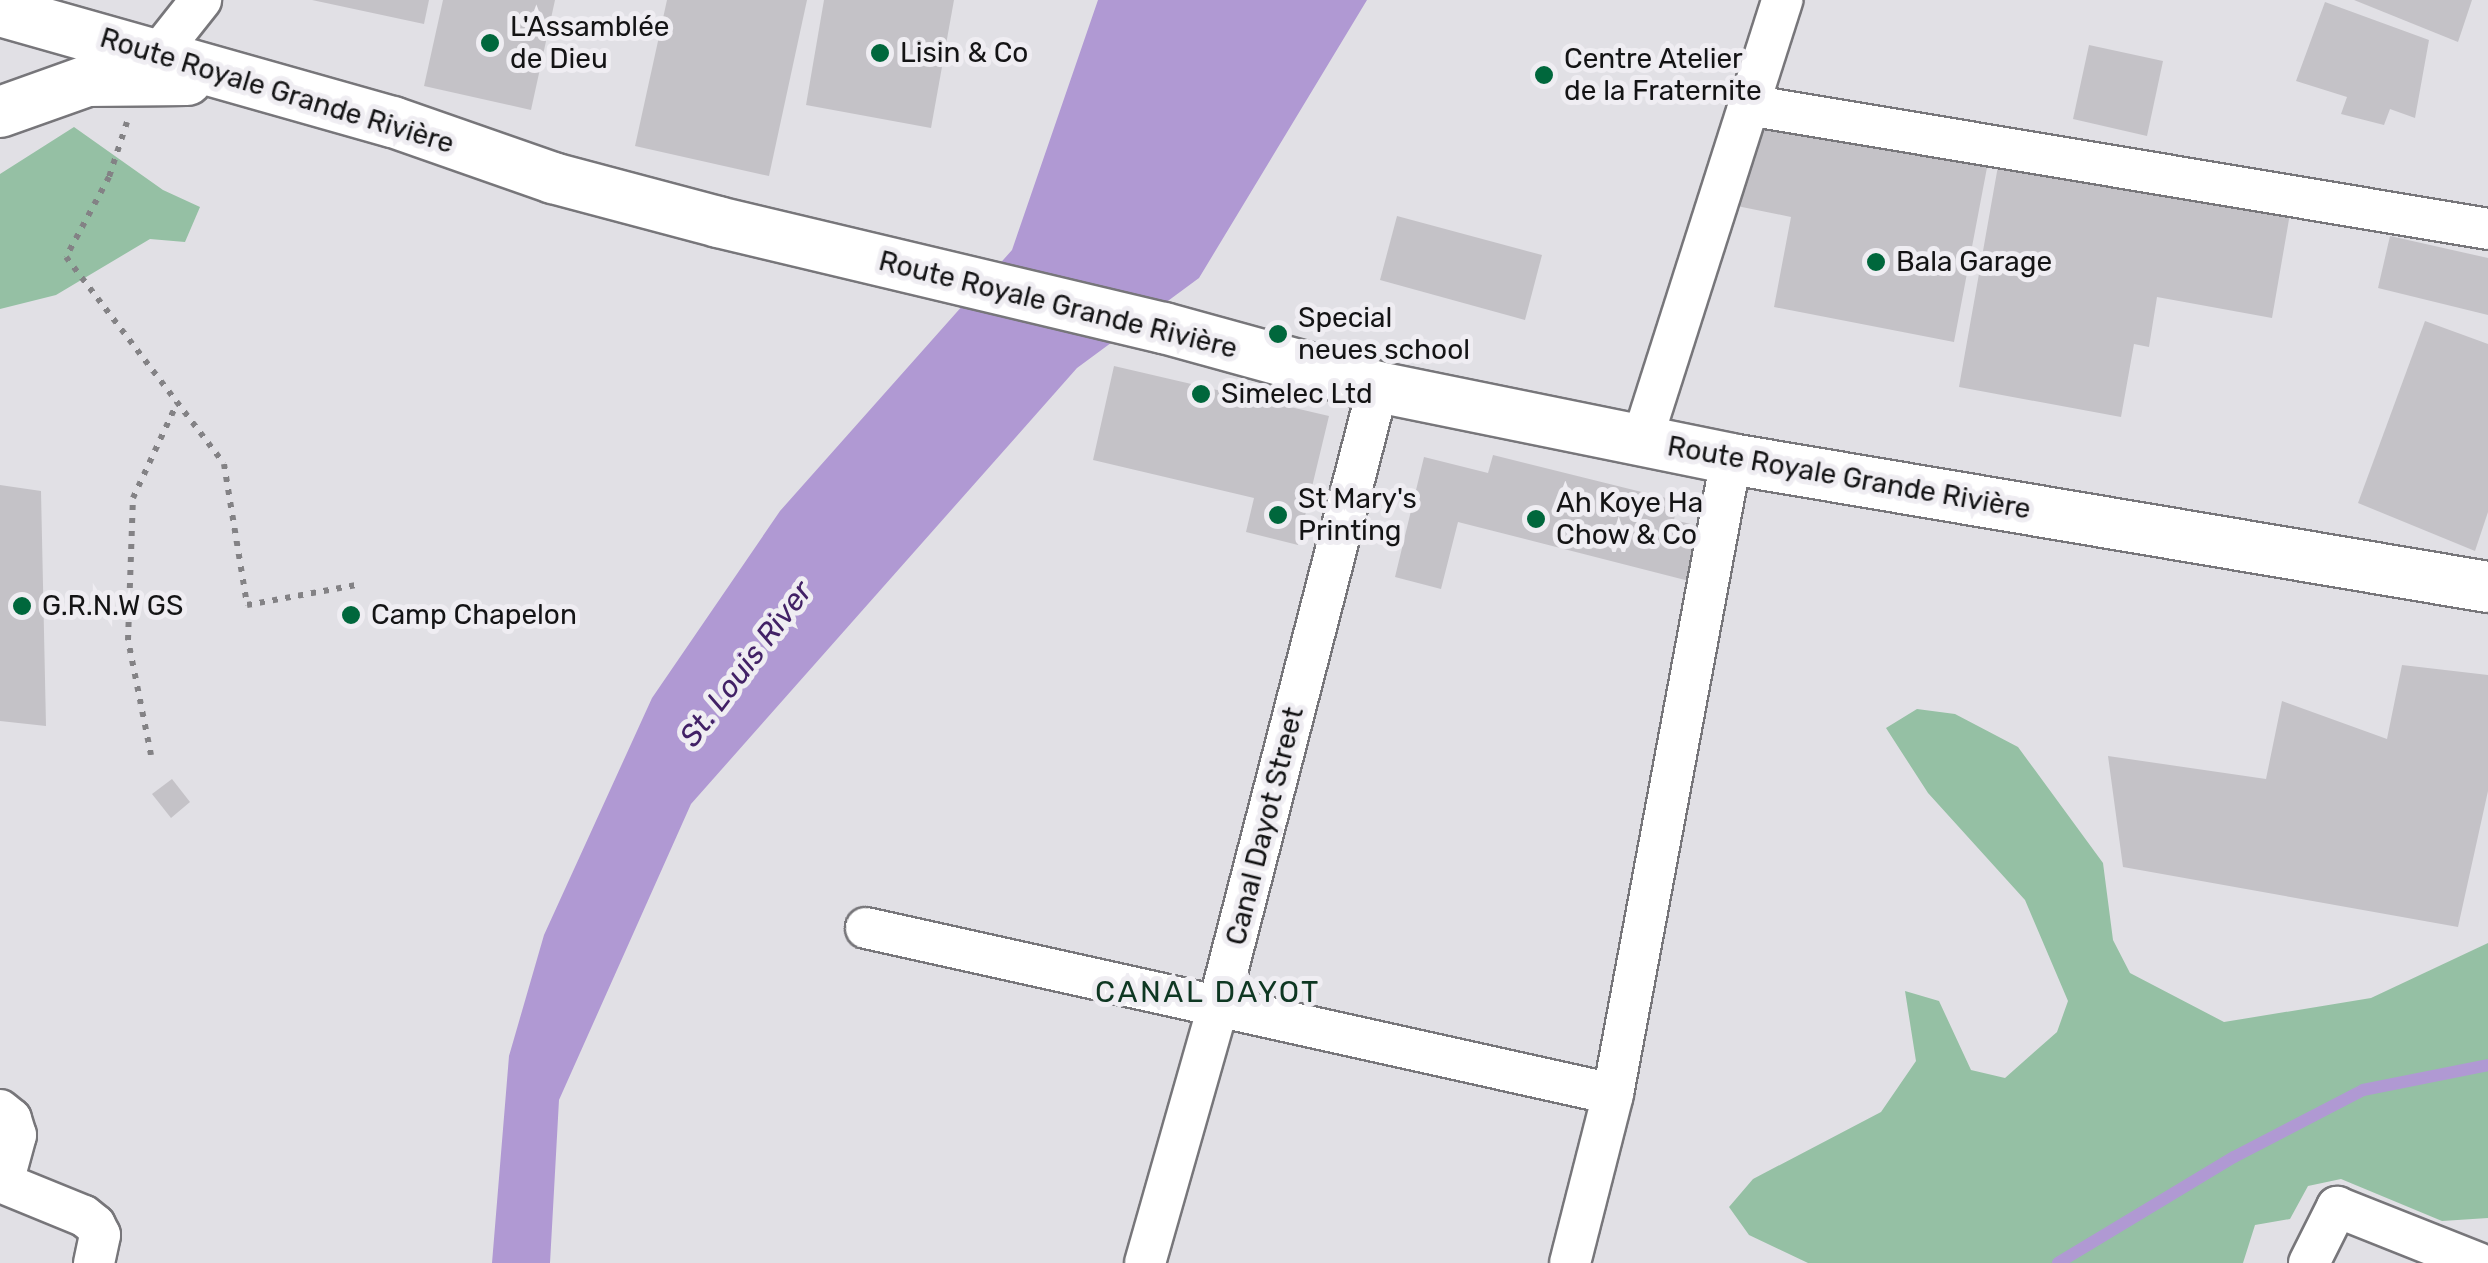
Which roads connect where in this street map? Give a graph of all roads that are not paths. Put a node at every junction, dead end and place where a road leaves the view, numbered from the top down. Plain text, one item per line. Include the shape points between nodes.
1 (200, 0) edge
2 (1782, 0) edge
3 (1, 14) edge
4 (150, 66) junction
5 (1748, 105) junction
6 (0, 112) edge
7 (2488, 229) edge
8 (1378, 387) junction
9 (1640, 443) junction
10 (1731, 459) junction
11 (2488, 587) edge
12 (866, 928) dead end
13 (1218, 1007) junction
14 (1613, 1094) junction
15 (0, 1110) edge
16 (1, 1187) edge
17 (94, 1263) edge
18 (1146, 1263) edge
19 (1570, 1263) edge
20 (2310, 1263) edge
21 (2478, 1263) edge

1 - 4 street
2 - 5 street
3 - 4 main road, Route Royale Grande Rivière
4 - 6 main road via 87,80
4 - 8 main road, Route Royale Grande Rivière via 237,77 553,178
5 - 7 street
5 - 9 street
8 - 9 main road, Route Royale Grande Rivière
8 - 13 street, Canal Dayot Street
9 - 10 main road, Route Royale Grande Rivière
10 - 11 main road, Route Royale Grande Rivière
10 - 14 street
12 - 13 street
13 - 14 street
13 - 18 street, Canal Dayot Street
14 - 19 street
15 - 16 street via 16,1135
16 - 17 street via 84,1216 100,1235
20 - 21 street via 2336,1207

